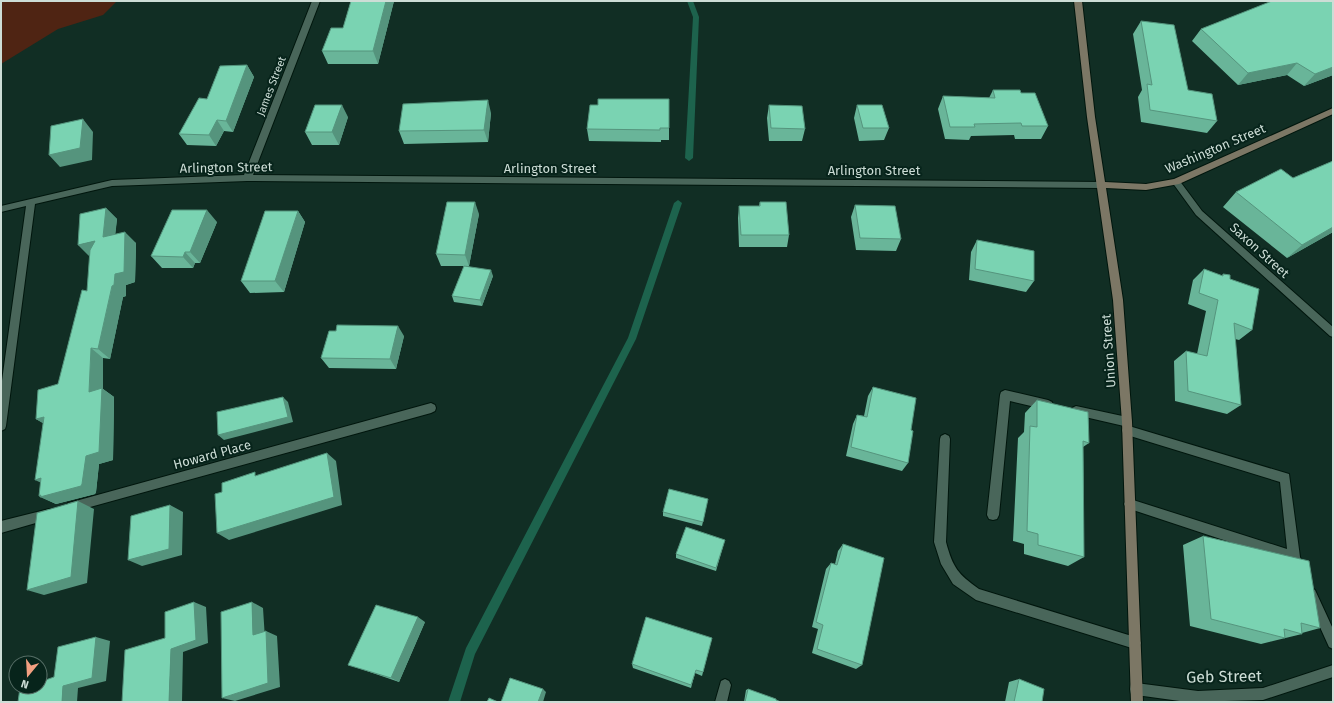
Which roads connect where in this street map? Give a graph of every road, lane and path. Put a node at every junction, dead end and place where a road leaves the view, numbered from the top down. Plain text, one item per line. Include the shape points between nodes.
1 (316, 1) edge
2 (1078, 1) edge
3 (1333, 111) edge
4 (246, 178) junction
5 (1176, 182) junction
6 (1102, 185) junction
7 (31, 202) junction
8 (1, 209) edge
9 (1333, 334) edge
10 (431, 408) dead end
11 (1, 426) edge
12 (1127, 426) junction
13 (945, 439) dead end
14 (1130, 504) junction
15 (993, 515) dead end
16 (1, 527) edge
17 (1294, 557) junction
18 (1135, 643) junction
19 (1333, 643) edge
20 (1333, 671) edge
21 (725, 685) dead end
22 (1136, 689) junction
23 (721, 702) edge
24 (1137, 702) edge

1 - 4 street, James Street
2 - 6 main road, Union Street via 1091,117
3 - 5 main road, Washington Street
4 - 6 street, Arlington Street
4 - 7 street, Arlington Street via 112,183
5 - 6 main road, Washington Street via 1146,186
5 - 9 street, Saxon Street via 1199,213
6 - 12 main road, Union Street via 1118,300
7 - 8 street, Arlington Street
7 - 11 street
10 - 16 street, Howard Place
12 - 14 main road, Union Street
12 - 15 street via 1005,395
12 - 17 street via 1285,478
13 - 18 street via 940,542 945,560 957,580 976,594
14 - 17 street
14 - 18 main road, Union Street
17 - 19 street
18 - 22 main road, Union Street
20 - 22 street, Geb Street via 1264,694 1198,697
21 - 23 street
22 - 24 main road, Union Street

